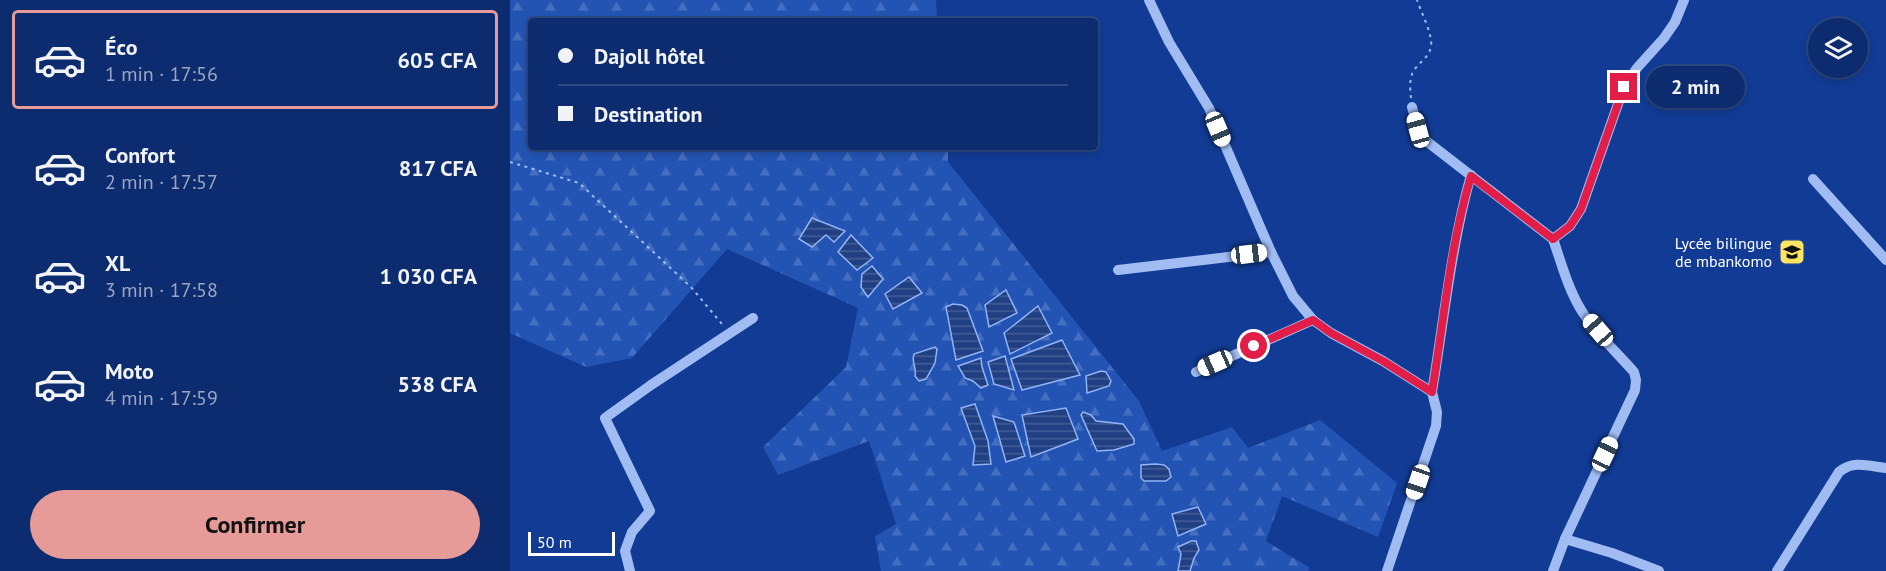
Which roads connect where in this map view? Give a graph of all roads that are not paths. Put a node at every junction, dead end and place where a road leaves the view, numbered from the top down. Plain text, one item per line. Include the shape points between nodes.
1 (1149, 0) edge
2 (1684, 0) edge
3 (1412, 107) road end
4 (1471, 176) junction
5 (1813, 179) dead end
6 (1553, 239) junction
7 (1270, 252) junction
8 (1886, 260) edge
9 (1118, 270) dead end
10 (753, 318) dead end
11 (1313, 320) junction
12 (1196, 372) dead end
13 (1432, 392) junction
14 (1886, 468) edge
15 (1565, 539) junction
16 (630, 571) edge
17 (1387, 571) edge
18 (1553, 571) edge
19 (1659, 571) edge
20 (1777, 571) edge

1 - 7 street via 1209,108
2 - 6 street via 1664,38 1624,87 1581,209 1570,226
3 - 4 street via 1425,140
4 - 6 street
4 - 13 street via 1453,253
5 - 8 street
6 - 15 street via 1576,301 1634,372 1636,380 1635,390
7 - 9 street
7 - 11 street via 1293,296
10 - 16 street via 605,418 650,511 632,532 625,551
11 - 12 street
11 - 13 street
13 - 17 street via 1436,426
14 - 20 street via 1859,464 1848,465 1839,472
15 - 18 street
15 - 19 street

